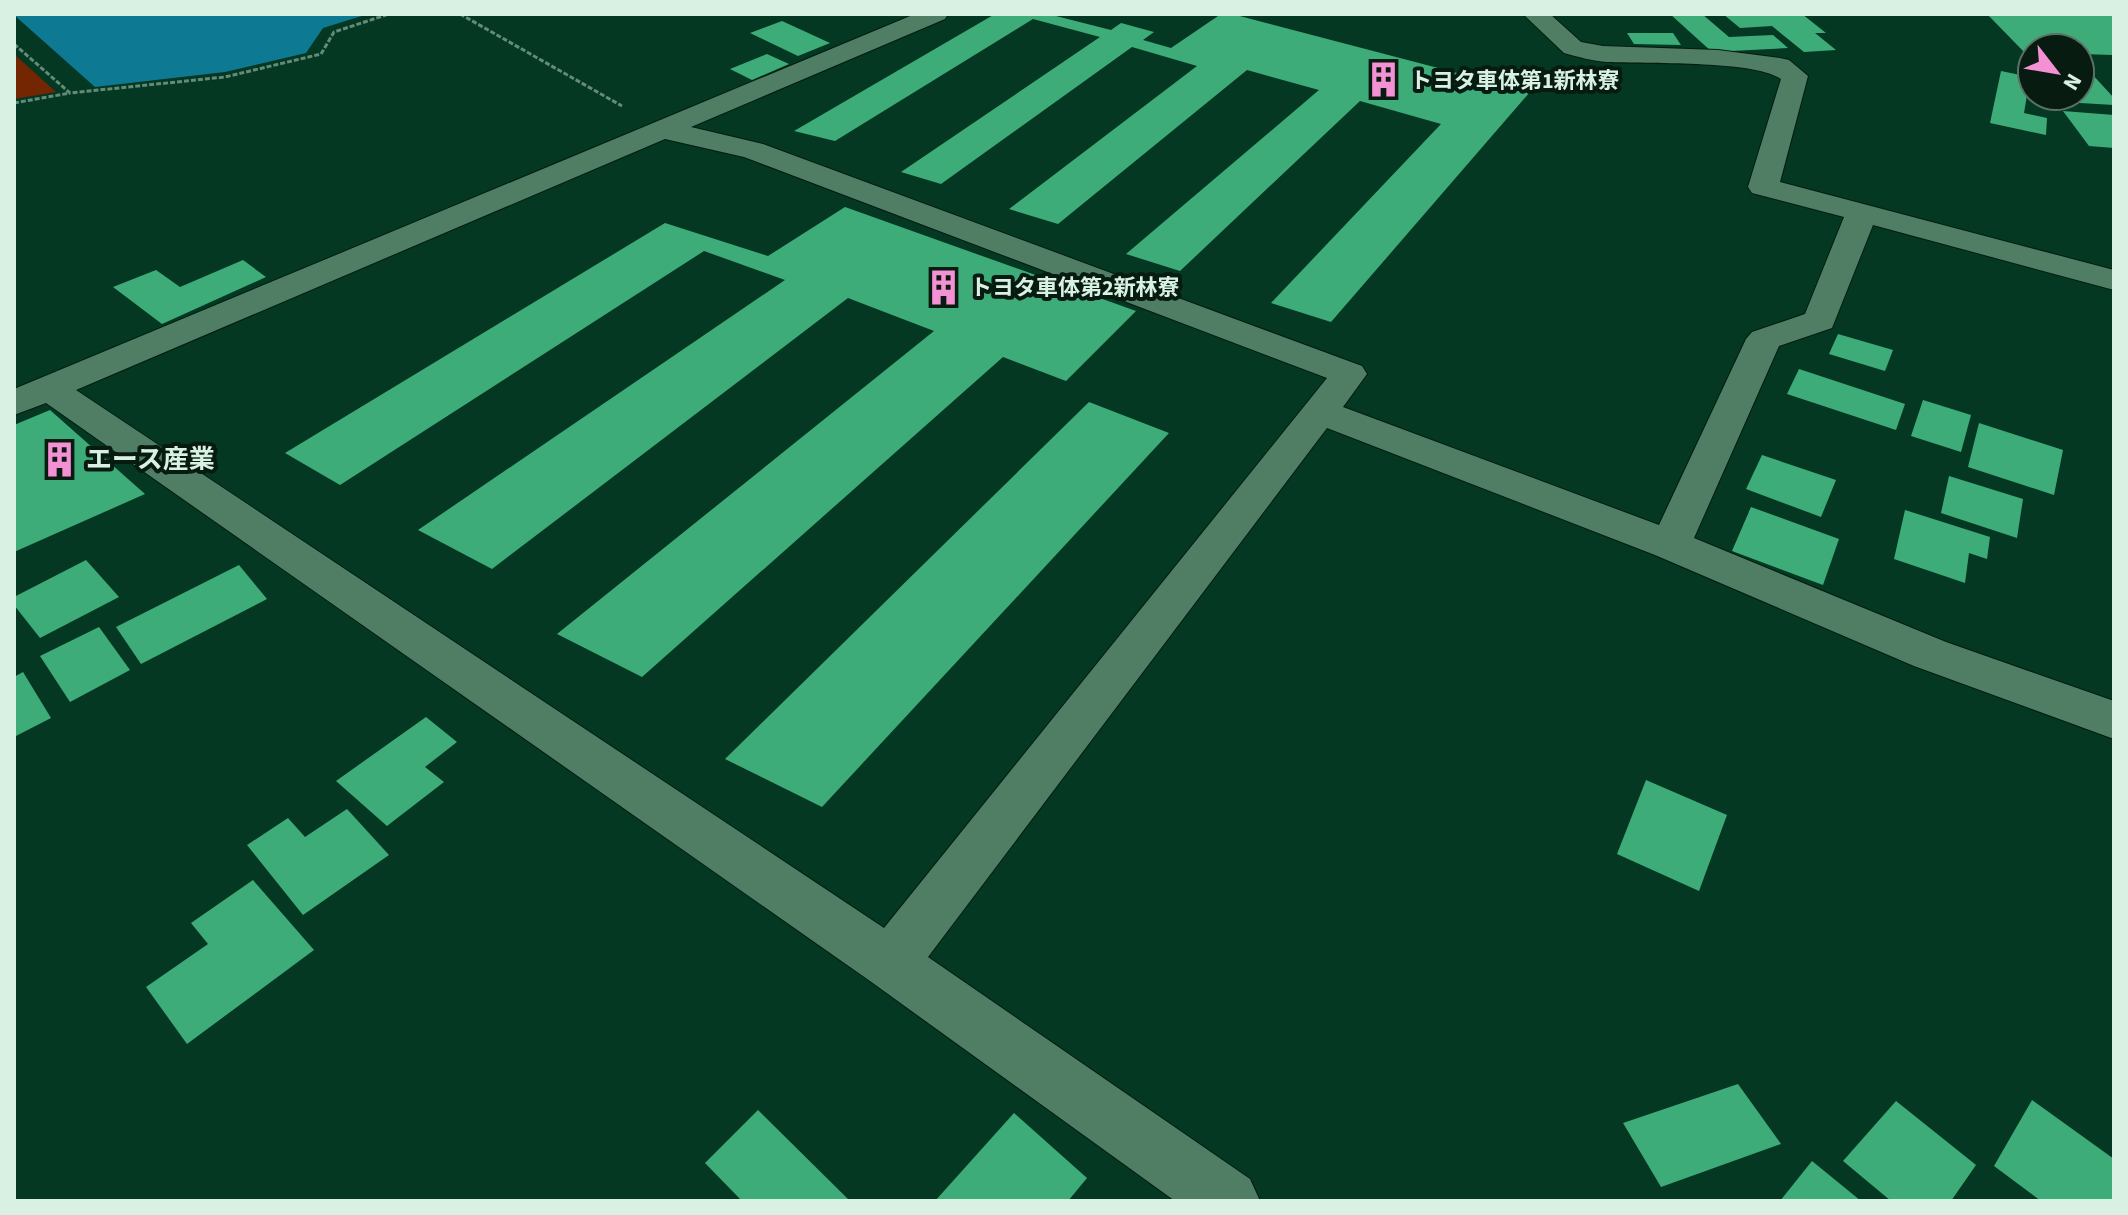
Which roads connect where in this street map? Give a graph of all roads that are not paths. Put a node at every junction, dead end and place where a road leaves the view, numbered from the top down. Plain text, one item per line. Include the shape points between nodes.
1 (936, 14) edge
2 (1535, 14) edge
3 (665, 130) junction
4 (1862, 212) junction
5 (2114, 280) edge
6 (31, 395) edge
7 (1318, 411) junction
8 (1670, 545) junction
9 (2114, 720) edge
10 (890, 963) junction
11 (1228, 1201) edge

1 - 3 street
2 - 4 street via 1573,48 1780,66 1795,76 1763,187
3 - 6 street
3 - 7 street via 753,150 1349,374
4 - 5 street
4 - 8 street via 1820,321 1764,339
6 - 10 street
7 - 8 street
7 - 10 street
8 - 9 street via 1930,654
10 - 11 street

